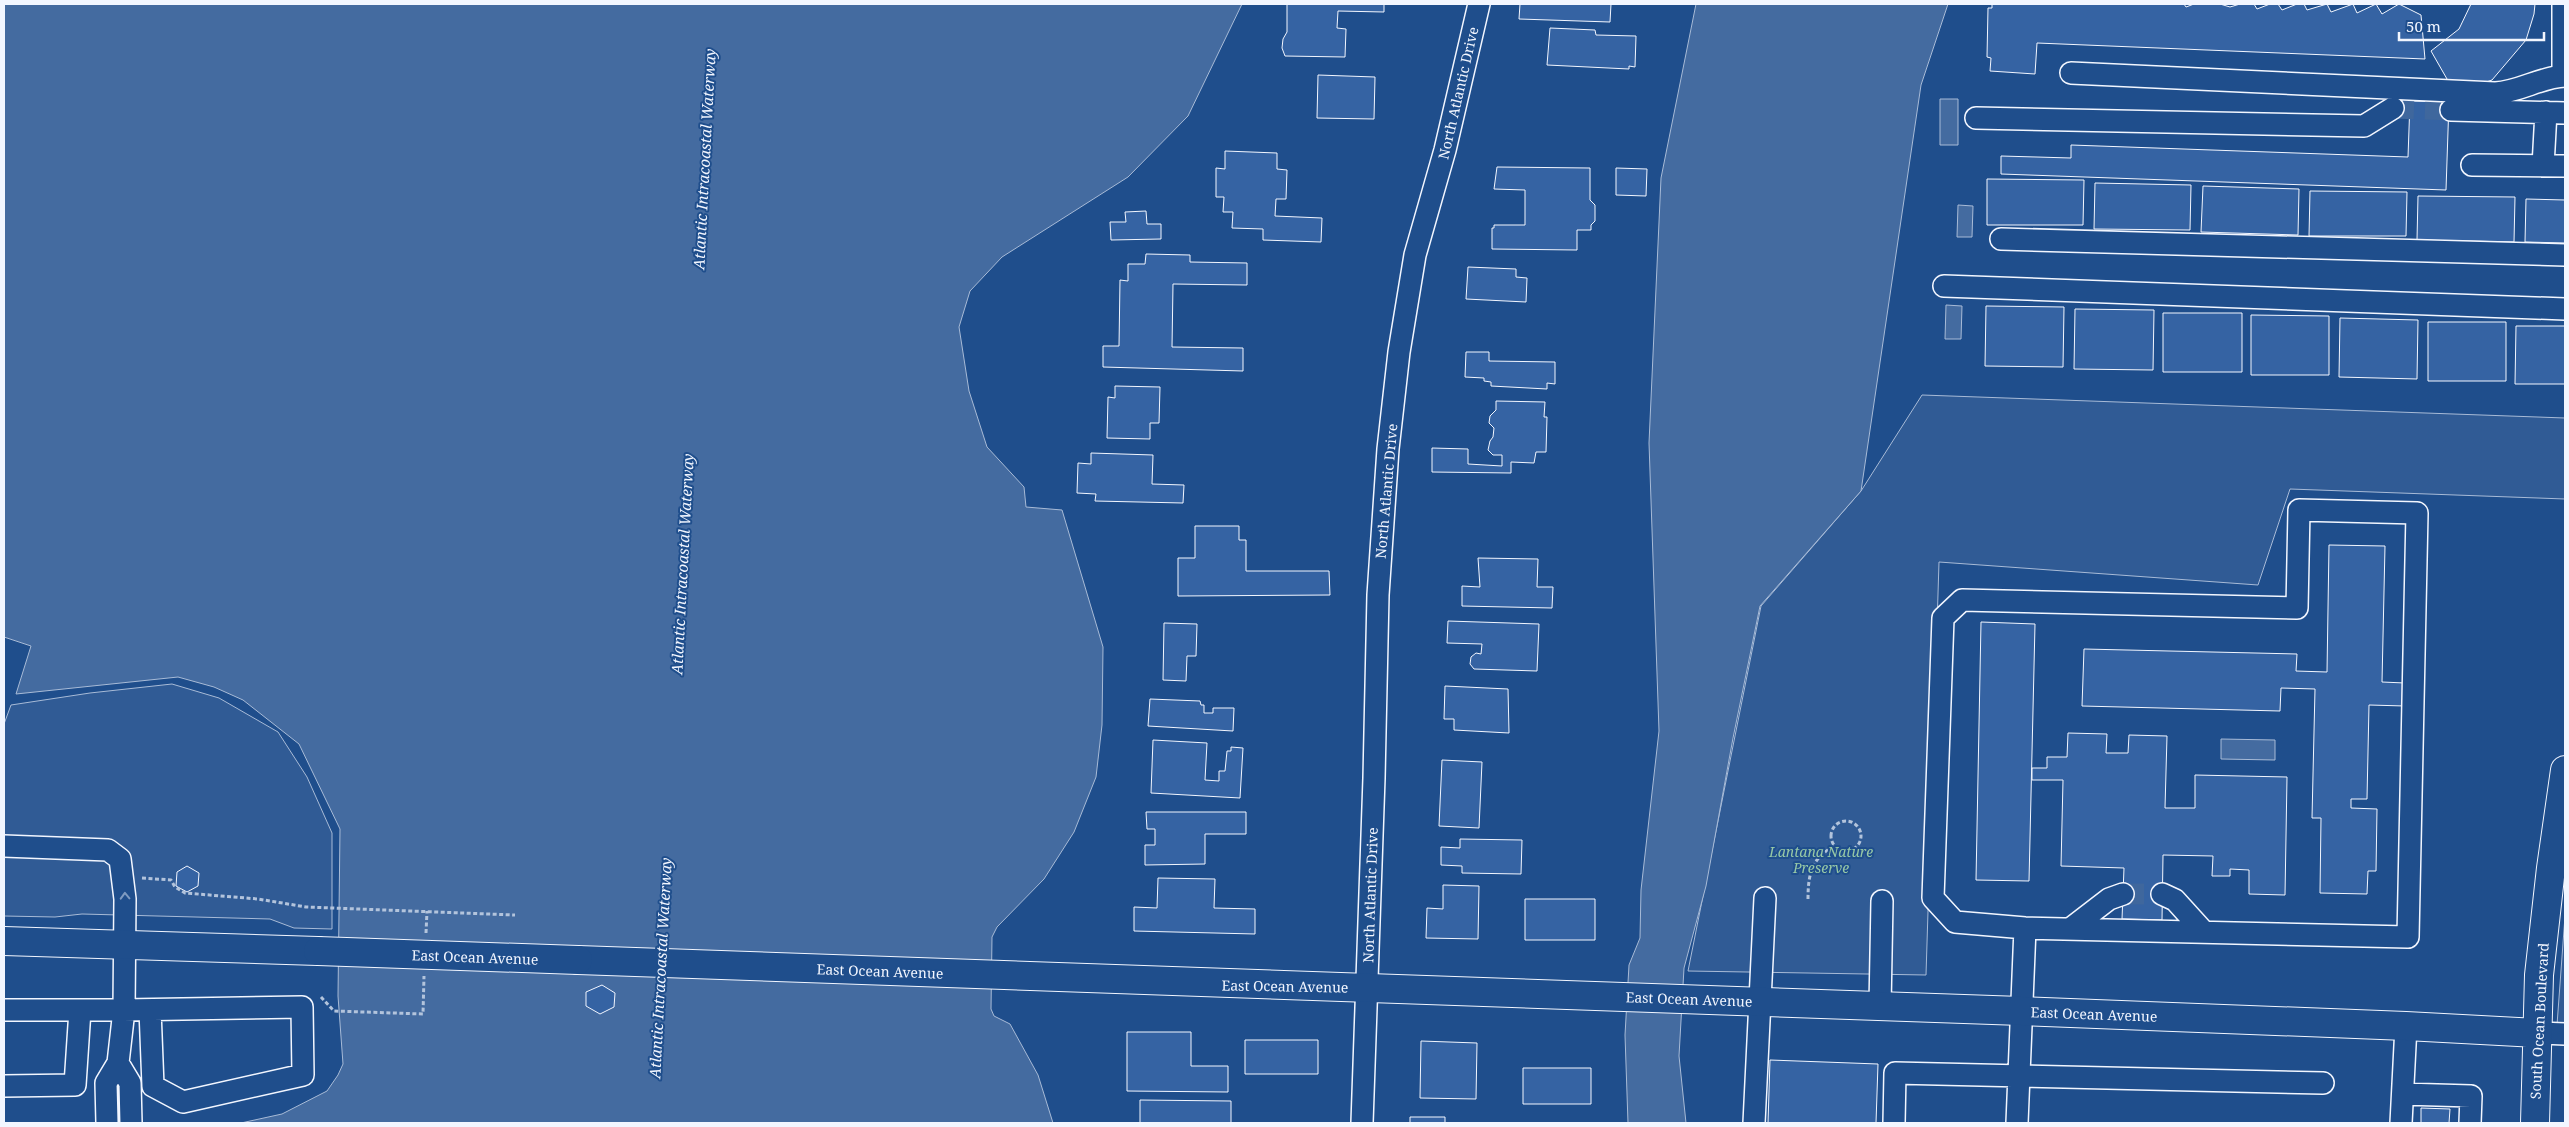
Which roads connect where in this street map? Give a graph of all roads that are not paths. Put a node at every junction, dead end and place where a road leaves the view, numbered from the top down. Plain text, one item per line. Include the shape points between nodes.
1 (1479, 4) edge
2 (2563, 4) edge
3 (2071, 73) dead end
4 (2564, 76) edge
5 (2393, 108) tunnel mouth
6 (2451, 110) tunnel mouth
7 (2556, 113) edge
8 (1976, 118) dead end
9 (2472, 165) dead end
10 (2543, 166) junction
11 (2565, 166) edge
12 (2001, 239) dead end
13 (2565, 255) edge
14 (1944, 286) dead end
15 (2565, 309) edge
16 (2565, 770) edge
17 (4, 846) edge
18 (2123, 894) tunnel mouth
19 (2162, 894) tunnel mouth
20 (1765, 898) dead end
21 (1882, 901) dead end
22 (2025, 928) junction
23 (2070, 929) junction
24 (2204, 932) junction
25 (4, 941) edge
26 (125, 945) junction
27 (1367, 987) junction
28 (1761, 1002) junction
29 (1880, 1006) junction
30 (4, 1010) edge
31 (80, 1010) junction
32 (124, 1010) junction
33 (150, 1010) junction
34 (2021, 1011) junction
35 (2406, 1026) junction
36 (2537, 1033) junction
37 (2565, 1034) edge
38 (118, 1062) junction
39 (2018, 1076) junction
40 (2323, 1083) dead end
41 (4, 1086) edge
42 (2402, 1094) junction
43 (107, 1123) edge
44 (131, 1123) edge
45 (1362, 1123) edge
46 (1754, 1123) edge
47 (1894, 1123) edge
48 (2017, 1123) edge
49 (2401, 1123) edge
50 (2470, 1123) edge
51 (2535, 1123) edge

1 - 27 street, North Atlantic Drive via 1445,150 1415,255 1399,352 1388,449 1378,595
2 - 4 street
3 - 4 street via 2495,94 2517,91 2543,80
5 - 8 street via 2364,126
6 - 7 street
7 - 10 street
9 - 10 street
10 - 11 street
12 - 13 street
14 - 15 street
16 - 36 main road, South Ocean Boulevard via 2540,965
26 -> 17 street via 124,877 120,859 108,850
18 - 23 street via 2108,899
19 - 24 street via 2175,900
20 - 28 street
21 - 29 street
22 - 23 street
22 - 24 street via 1955,922 1933,898 1943,618 1962,600 2297,608 2299,510 2417,513 2408,937
22 - 34 street
23 - 24 street
25 - 26 main road, East Ocean Avenue
26 - 27 main road, East Ocean Avenue, bridge
26 - 32 street
27 - 28 main road, East Ocean Avenue
27 - 45 street, North Atlantic Drive
28 - 29 main road, East Ocean Avenue
28 - 46 street
29 - 34 main road, East Ocean Avenue
30 - 31 street
31 - 32 street
31 - 41 street via 74,1085
32 - 33 street
32 - 38 street
33 - 33 street via 302,1007 303,1075 183,1102 153,1086
34 - 35 main road, East Ocean Avenue
34 - 39 street
35 - 36 main road, East Ocean Avenue
35 - 42 street
36 - 37 street, East Ocean Avenue
36 - 51 main road, South Ocean Boulevard
38 - 43 street via 106,1083
38 - 44 street via 130,1083
39 - 40 street
39 - 47 street via 1895,1074
39 - 48 street
42 - 49 street
42 - 50 street via 2471,1096

